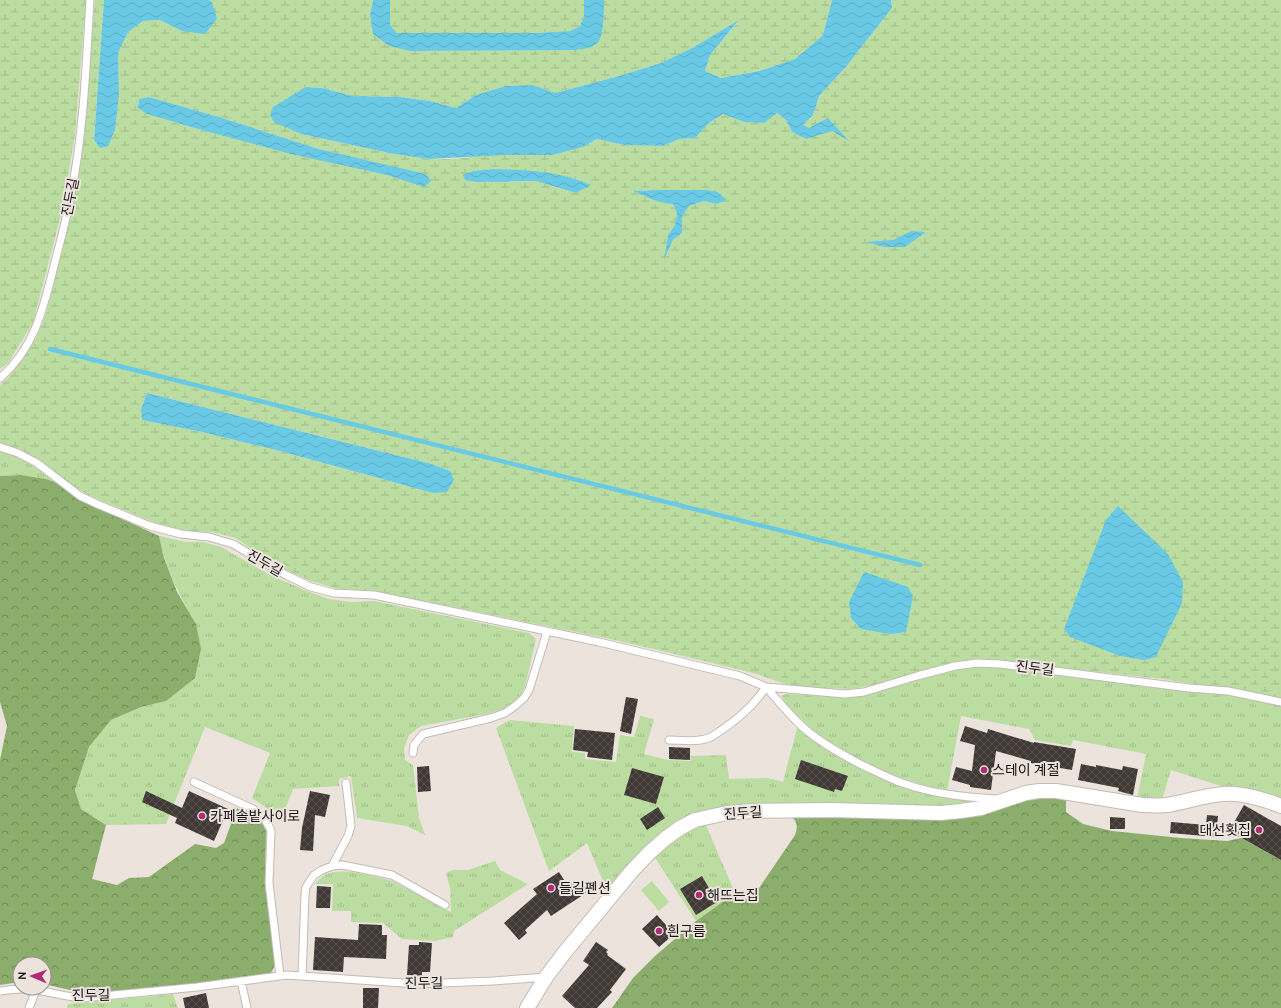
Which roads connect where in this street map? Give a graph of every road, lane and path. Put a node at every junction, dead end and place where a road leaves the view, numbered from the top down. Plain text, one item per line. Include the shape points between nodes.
1 (90, 0) edge
2 (0, 378) edge
3 (0, 447) edge
4 (546, 632) junction
5 (766, 688) junction
6 (1281, 702) edge
7 (669, 740) dead end
8 (413, 753) dead end
9 (194, 782) dead end
10 (346, 783) dead end
11 (1008, 800) junction
12 (1281, 806) edge
13 (332, 866) junction
14 (445, 905) dead end
15 (280, 976) junction
16 (302, 976) junction
17 (546, 977) junction
18 (241, 981) junction
19 (12, 990) edge
20 (0, 991) edge
21 (52, 993) edge
22 (34, 996) edge
23 (29, 1008) edge
24 (247, 1008) edge
25 (527, 1008) edge

1 - 2 lane, 진두길 via 80,132 71,193 58,249 38,324 17,361
3 - 4 lane, 진두길 via 37,463 80,496 97,504 150,526 181,534 209,536 233,544 286,575 311,586 334,593 374,595
4 - 5 lane, 진두길 via 740,676
4 - 8 lane via 529,690 516,706 491,718 424,734 414,744
5 - 6 lane, 진두길 via 846,694 864,692 955,666 1000,664 1228,691
5 - 7 lane via 748,709 711,737 696,741
5 - 11 lane, 진두길 via 800,724 828,746 880,774 925,790
9 - 15 lane via 253,809 264,818 271,830 269,883
10 - 13 lane via 351,826
11 - 12 street, 진두길 via 1026,793 1056,791 1154,806 1230,794 1258,798
11 - 17 street, 진두길 via 981,808 941,813 752,811 695,820 680,828 649,853
13 - 14 lane via 342,865 392,875
13 - 16 lane via 314,875 306,887
15 - 16 lane, 진두길
15 - 18 lane, 진두길
16 - 17 lane, 진두길 via 417,984
17 - 25 street, 진두길
18 - 21 lane, 진두길 via 93,997
18 - 24 lane
19 - 20 lane, 진두길
22 - 23 lane

